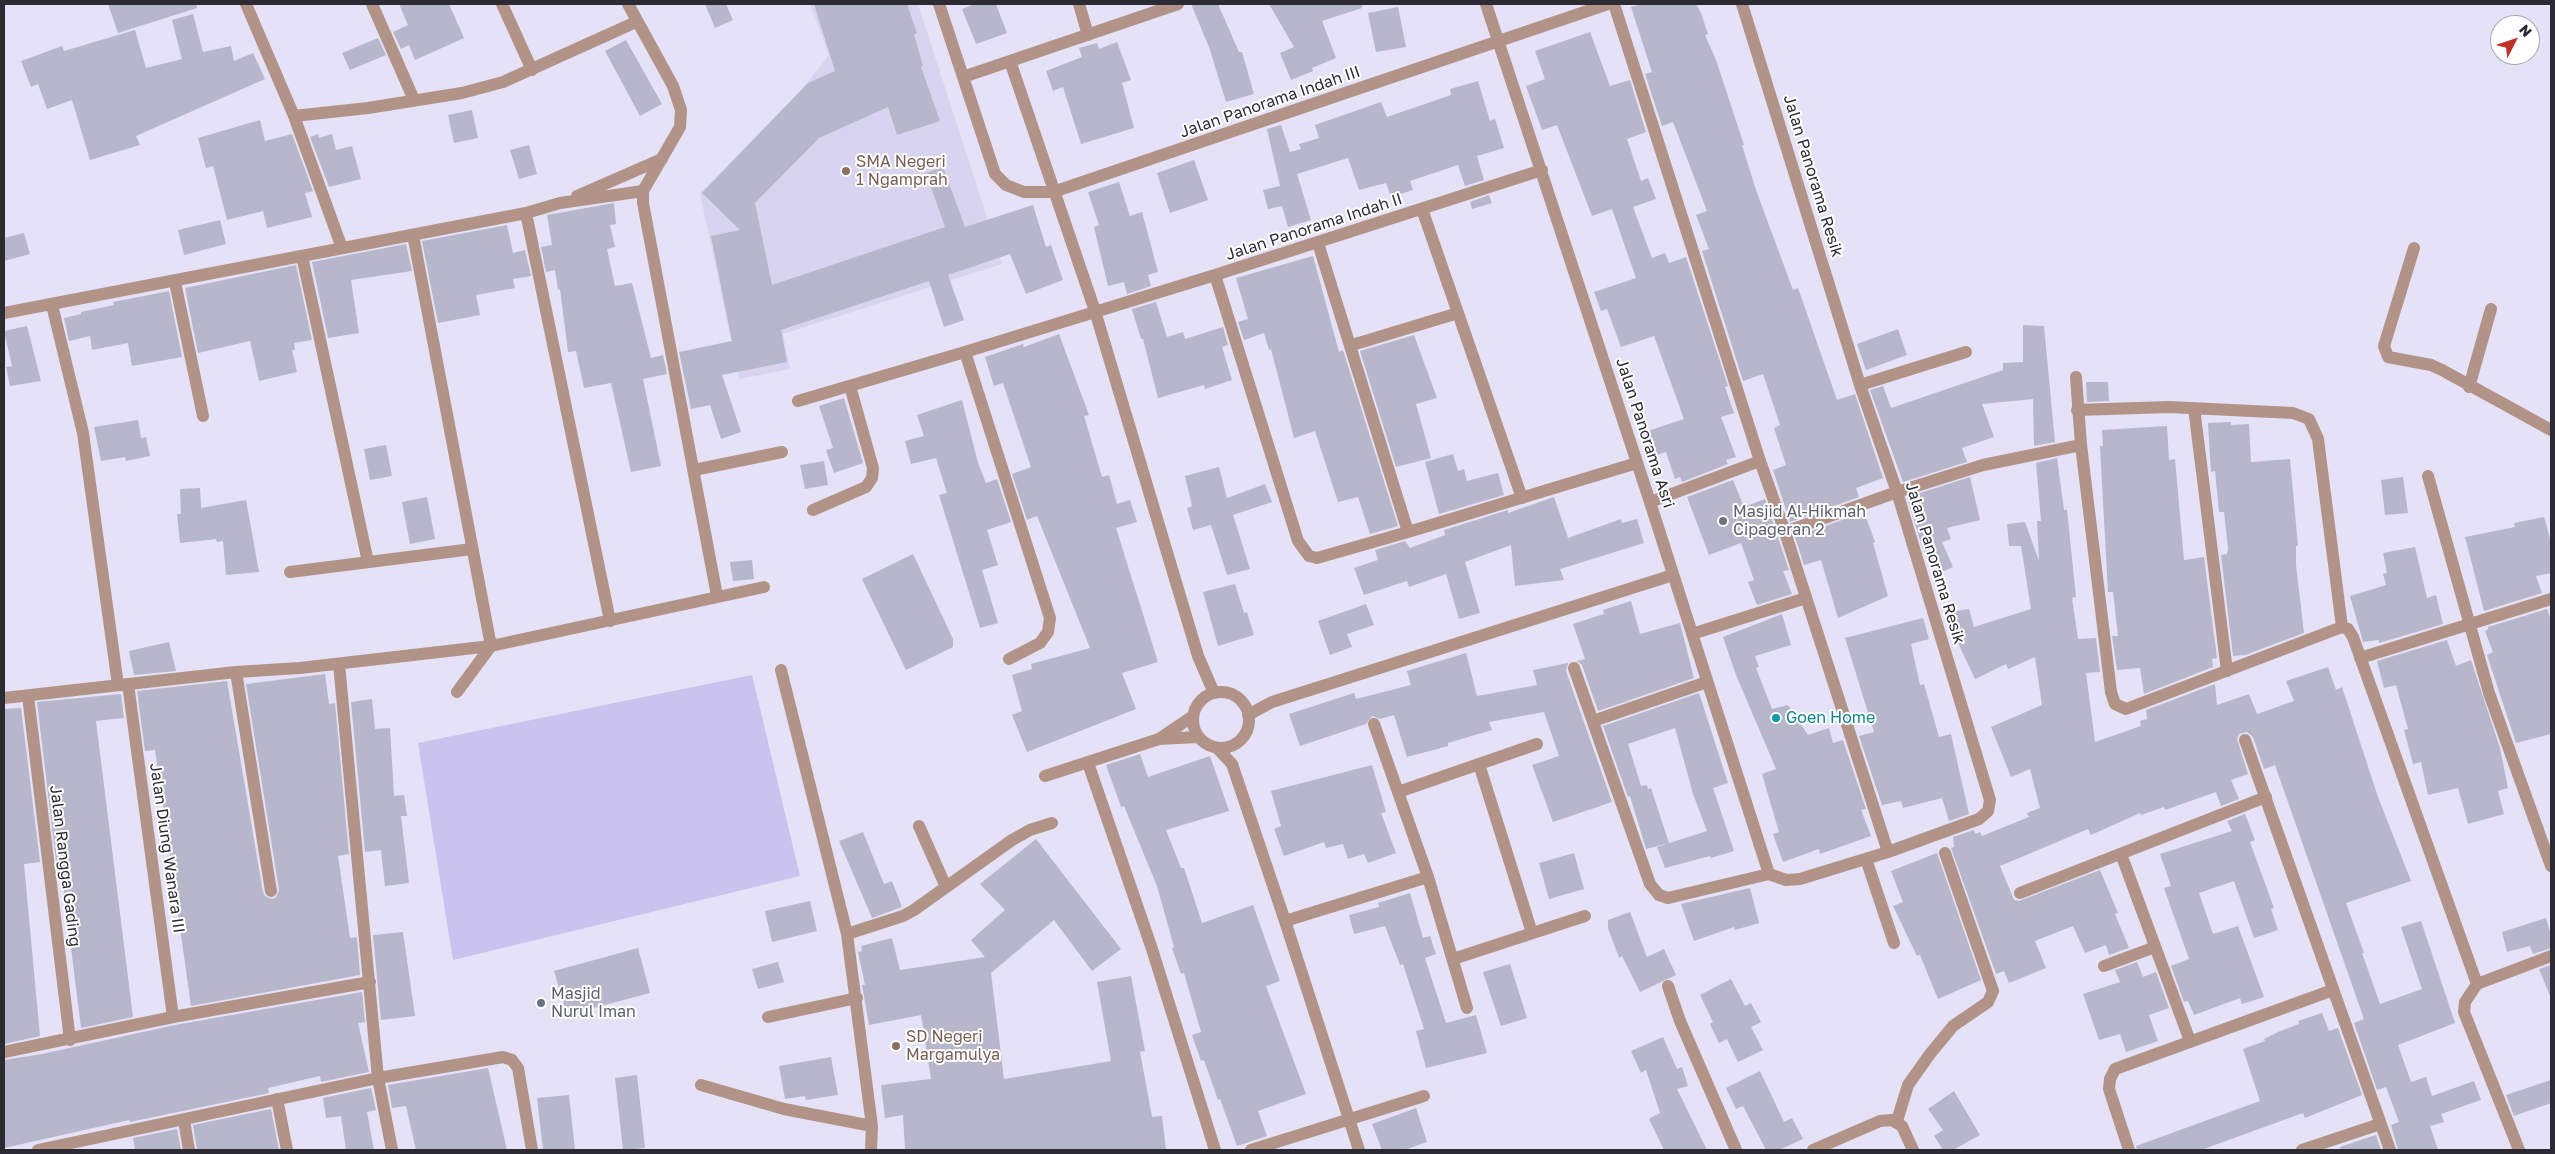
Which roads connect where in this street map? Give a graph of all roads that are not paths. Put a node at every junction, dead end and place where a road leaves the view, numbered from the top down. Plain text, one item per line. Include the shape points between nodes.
1 (246, 4) edge
2 (372, 4) edge
3 (502, 4) edge
4 (628, 4) edge
5 (939, 4) edge
6 (1079, 4) edge
7 (1178, 4) edge
8 (1486, 4) edge
9 (1608, 4) edge
10 (1614, 4) edge
11 (1742, 4) edge
12 (636, 22) junction
13 (1088, 35) junction
14 (1498, 42) junction
15 (1010, 61) junction
16 (532, 70) junction
17 (963, 77) junction
18 (414, 100) junction
19 (294, 116) junction
20 (662, 158) junction
21 (1542, 170) junction
22 (643, 191) junction
23 (1053, 192) junction
24 (560, 203) junction
25 (1422, 209) junction
26 (526, 213) junction
27 (412, 234) junction
28 (1318, 243) junction
29 (342, 248) junction
30 (2414, 248) dead end
31 (302, 256) junction
32 (1215, 275) junction
33 (175, 282) junction
34 (52, 305) junction
35 (2491, 309) dead end
36 (1095, 311) junction
37 (4, 313) edge
38 (1458, 313) junction
39 (1352, 345) junction
40 (965, 352) junction
41 (1966, 352) dead end
42 (2076, 377) dead end
43 (1860, 385) junction
44 (850, 386) junction
45 (2469, 387) junction
46 (798, 401) dead end
47 (2194, 408) junction
48 (2078, 410) junction
49 (204, 416) dead end
50 (2551, 430) edge
51 (2081, 445) junction
52 (782, 452) dead end
53 (1760, 461) junction
54 (1637, 463) junction
55 (694, 470) junction
56 (2428, 476) dead end
57 (1897, 492) junction
58 (1522, 498) junction
59 (1650, 502) junction
60 (813, 510) dead end
61 (1408, 532) junction
62 (1785, 532) junction
63 (472, 549) junction
64 (368, 562) junction
65 (290, 572) dead end
66 (1673, 574) junction
67 (764, 587) dead end
68 (717, 596) junction
69 (1806, 598) junction
70 (2551, 599) edge
71 (610, 621) junction
72 (2468, 624) junction
73 (2342, 627) junction
74 (1692, 634) junction
75 (491, 646) junction
76 (2360, 658) junction
77 (1010, 659) dead end
78 (339, 664) junction
79 (1574, 668) dead end
80 (781, 670) dead end
81 (2227, 671) junction
82 (236, 672) junction
83 (1707, 682) junction
84 (123, 685) junction
85 (457, 692) dead end
86 (28, 696) junction
87 (1209, 696) junction
88 (4, 698) edge
89 (1246, 710) junction
90 (1193, 716) junction
91 (1593, 721) junction
92 (1374, 724) dead end
93 (1198, 737) junction
94 (1159, 739) junction
95 (2245, 740) dead end
96 (1237, 743) junction
97 (1537, 744) dead end
98 (1217, 748) junction
99 (1088, 763) junction
100 (1232, 764) junction
101 (1479, 764) junction
102 (1045, 776) dead end
103 (1398, 792) junction
104 (2266, 797) junction
105 (1052, 823) dead end
106 (919, 826) dead end
107 (1888, 852) junction
108 (1944, 853) dead end
109 (2121, 854) junction
110 (1866, 859) junction
111 (2551, 866) edge
112 (1769, 874) junction
113 (1428, 877) junction
114 (946, 887) junction
115 (271, 891) dead end
116 (2020, 893) dead end
117 (1585, 916) dead end
118 (1285, 921) junction
119 (1532, 933) junction
120 (847, 934) junction
121 (1894, 943) dead end
122 (2155, 947) junction
123 (2551, 956) edge
124 (1453, 959) junction
125 (2104, 966) dead end
126 (370, 982) junction
127 (2477, 984) junction
128 (1668, 986) dead end
129 (2333, 990) junction
130 (857, 998) junction
131 (1467, 1008) dead end
132 (173, 1017) junction
133 (768, 1017) dead end
134 (70, 1040) junction
135 (2190, 1041) junction
136 (4, 1052) edge
137 (378, 1078) junction
138 (701, 1085) dead end
139 (1424, 1096) dead end
140 (277, 1099) junction
141 (184, 1120) junction
142 (1350, 1120) junction
143 (1897, 1121) junction
144 (2380, 1124) junction
145 (872, 1126) junction
146 (75, 1146) edge
147 (38, 1150) edge
148 (189, 1150) edge
149 (286, 1150) edge
150 (392, 1150) edge
151 (532, 1150) edge
152 (871, 1150) edge
153 (1215, 1150) edge
154 (1251, 1150) edge
155 (1359, 1150) edge
156 (1736, 1150) edge
157 (1813, 1150) edge
158 (1913, 1150) edge
159 (2129, 1150) edge
160 (2302, 1150) edge
161 (2390, 1150) edge
162 (2519, 1150) edge

1 - 19 street
2 - 18 street
3 - 16 street
4 - 12 street
5 - 17 street
6 - 13 street
7 - 13 street
8 - 14 street, Jalan Panorama Asri
9 - 14 street, Jalan Panorama Indah III
10 - 53 street
11 - 43 street, Jalan Panorama Resik
12 - 16 street
12 - 20 street via 672,86 681,110 680,127
13 - 15 street
14 - 21 street, Jalan Panorama Asri
14 - 23 street, Jalan Panorama Indah III
15 - 17 street
15 - 23 street
16 - 18 street via 502,82
17 - 23 street, Jalan Panorama Indah III via 995,174 1006,185 1024,192
18 - 19 street
19 - 29 street
20 - 22 street
20 - 24 street
21 - 25 street, Jalan Panorama Indah II
21 - 54 street, Jalan Panorama Asri
22 - 24 street
22 - 55 street
23 - 36 street
24 - 26 street
25 - 28 street, Jalan Panorama Indah II
25 - 38 street
26 - 27 street
26 - 71 street
27 - 29 street
27 - 63 street
28 - 32 street, Jalan Panorama Indah II
28 - 39 street
29 - 31 street
30 - 45 street via 2384,346 2385,352 2388,357 2436,368
31 - 33 street
31 - 64 street
32 - 36 street, Jalan Panorama Indah II
32 - 61 street via 1298,541 1309,556 1316,558
33 - 34 street
33 - 49 street
34 - 37 street
34 - 84 street, Jalan Diung Wanara III via 84,432
35 - 45 street
36 - 40 street, Jalan Panorama Indah II
36 - 87 street
38 - 39 street
38 - 58 street
39 - 61 street
40 - 44 street, Jalan Panorama Indah II
40 - 77 street via 1050,618 1048,632 1040,643
41 - 43 street
42 - 48 street
43 - 57 street, Jalan Panorama Resik
44 - 46 street, Jalan Panorama Indah II
44 - 60 street via 873,468 872,478 866,487
45 - 50 street
47 - 48 street via 2134,406
47 - 73 street via 2293,414 2304,416 2313,424 2318,439
47 - 81 street
48 - 51 street
51 - 57 street via 2010,458
51 - 81 street via 2115,704 2126,708
52 - 55 street
53 - 59 street
53 - 62 street
54 - 58 street
54 - 59 street, Jalan Panorama Asri
55 - 68 street
56 - 72 street
57 - 62 street
57 - 107 street, Jalan Panorama Resik via 1990,800 1988,811 1979,819
58 - 61 street
59 - 66 street, Jalan Panorama Asri
62 - 69 street
63 - 64 street
63 - 75 street
64 - 65 street
66 - 74 street, Jalan Panorama Asri
66 - 89 street
67 - 68 street
68 - 71 street
69 - 74 street
69 - 107 street
70 - 72 street
71 - 75 street
72 - 76 street
72 - 111 street
73 - 76 street via 2353,637
73 - 81 street
74 - 83 street, Jalan Panorama Asri
75 - 78 street
75 - 85 street
76 - 127 street
78 - 82 street
78 - 126 street
79 - 91 street
80 - 120 street
82 - 84 street
82 - 115 street
83 - 91 street
83 - 112 street, Jalan Panorama Asri
84 - 86 street
84 - 132 street, Jalan Diung Wanara III
86 - 88 street
86 - 134 street, Jalan Rangga Gading
87 - 89 street via 1230,695
87 - 90 street via 1197,706
89 - 96 street via 1248,725 1245,735
90 - 93 street
90 - 94 street
91 - 112 street, Jalan Panorama Resik via 1650,884 1659,894 1668,898
92 - 103 street
93 - 94 street
93 - 98 street
94 - 99 street
95 - 104 street
96 - 98 street
96 - 100 street
97 - 101 street
98 - 100 street
99 - 102 street
99 - 153 street via 1152,946
100 - 118 street
101 - 103 street
101 - 119 street
103 - 113 street
104 - 109 street
104 - 129 street
105 - 114 street via 1012,840
106 - 114 street
107 - 110 street, Jalan Panorama Resik
108 - 143 street via 1993,991 1988,1002 1953,1026 1930,1054 1908,1085
109 - 116 street
109 - 122 street
110 - 112 street, Jalan Panorama Resik via 1800,879 1786,880
110 - 121 street
113 - 118 street
113 - 124 street
114 - 120 street via 903,916
117 - 119 street
118 - 142 street
119 - 124 street
120 - 130 street
122 - 125 street
122 - 135 street
123 - 127 street
124 - 131 street
126 - 132 street
126 - 137 street
127 - 162 street via 2470,993 2464,1012
128 - 156 street
129 - 135 street
129 - 144 street
130 - 133 street
130 - 145 street
132 - 134 street
134 - 136 street
135 - 159 street via 2115,1069 2109,1089
137 - 140 street
137 - 150 street
137 - 151 street via 503,1058 512,1060 518,1068
138 - 145 street via 776,1107
139 - 142 street
140 - 141 street
140 - 149 street
141 - 146 street
141 - 148 street
142 - 154 street
142 - 155 street
143 - 157 street via 1880,1121
143 - 158 street
144 - 160 street
144 - 161 street
145 - 152 street
146 - 147 street

